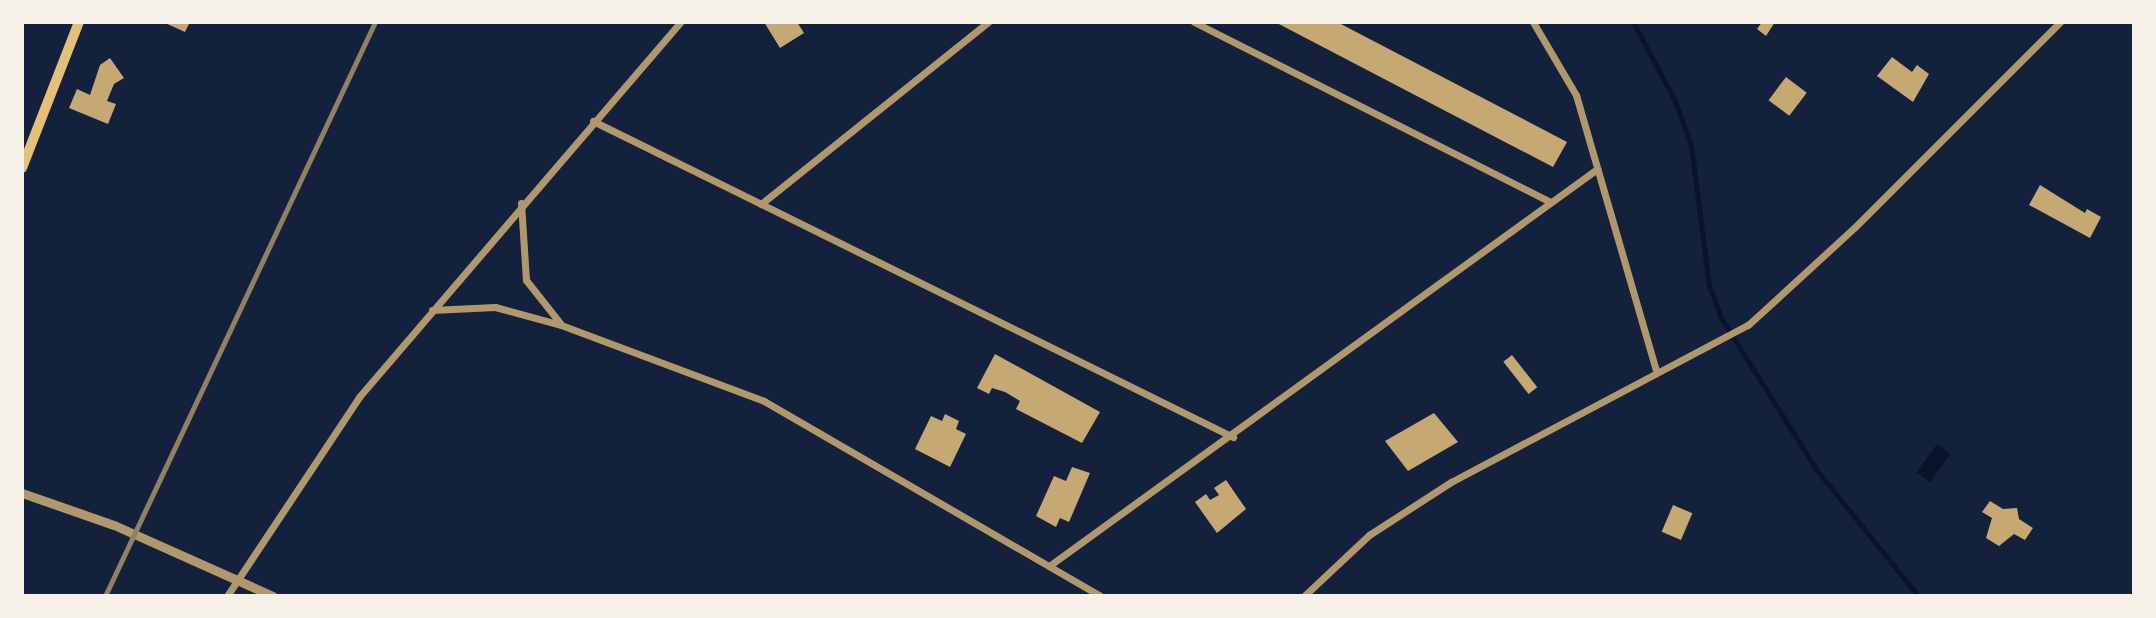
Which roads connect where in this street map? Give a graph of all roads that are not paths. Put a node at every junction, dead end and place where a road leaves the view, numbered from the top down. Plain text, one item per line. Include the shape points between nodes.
1 (79, 22) edge
2 (680, 22) edge
3 (988, 22) edge
4 (1194, 22) edge
5 (1533, 22) edge
6 (2060, 22) edge
7 (593, 121) junction
8 (22, 168) edge
9 (1597, 169) junction
10 (1549, 201) junction
11 (521, 203) junction
12 (761, 204) junction
13 (432, 310) junction
14 (561, 325) junction
15 (1656, 370) junction
16 (1233, 437) junction
17 (22, 493) edge
18 (1049, 566) junction
19 (227, 596) edge
20 (273, 596) edge
21 (1100, 596) edge
22 (1304, 596) edge

1 - 8 main road
2 - 7 street
3 - 12 street
4 - 10 street
5 - 9 street via 1576,95
6 - 15 street via 1855,227 1748,325
7 - 11 street
7 - 12 street
9 - 10 street
9 - 15 street
10 - 16 street
11 - 13 street
11 - 14 street via 526,280
12 - 16 street
13 - 14 street via 495,307
13 - 19 street via 359,397
14 - 18 street via 764,401
15 - 22 street via 1439,490 1369,535
16 - 18 street
17 - 20 street via 114,525
18 - 21 street

